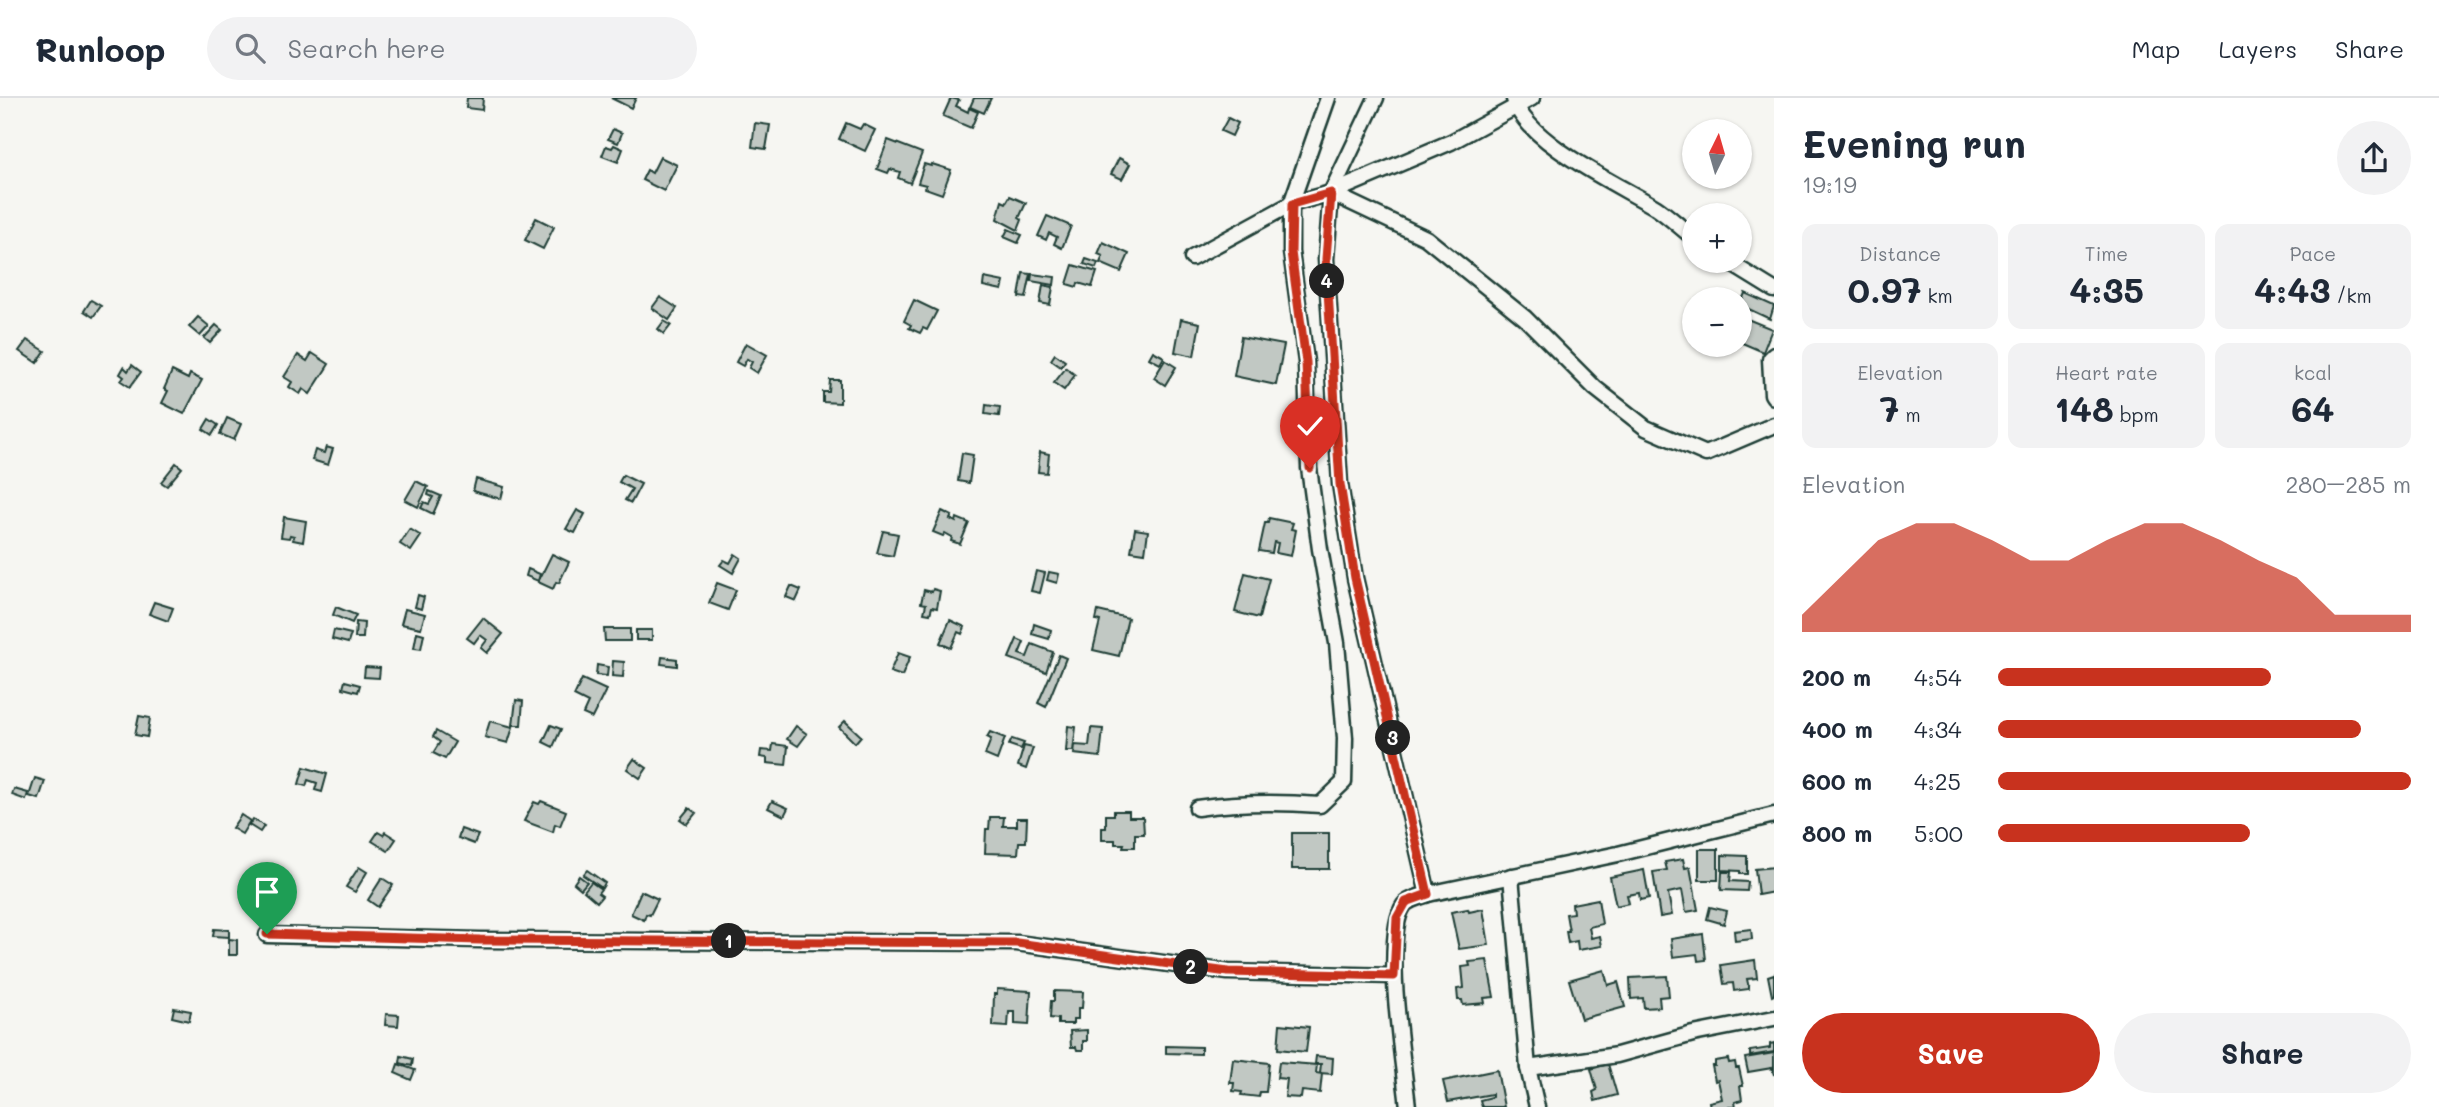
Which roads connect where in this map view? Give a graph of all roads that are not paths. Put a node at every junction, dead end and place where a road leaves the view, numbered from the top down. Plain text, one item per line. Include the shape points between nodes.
1 (1328, 98) edge
2 (1376, 98) edge
3 (1532, 98) edge
4 (1514, 102) edge
5 (1331, 193) junction
6 (1292, 204) junction
7 (1682, 228) edge
8 (1192, 258) dead end
9 (1746, 273) edge
10 (1774, 290) edge
11 (1774, 355) edge
12 (1774, 397) edge
13 (1774, 425) edge
14 (1197, 807) dead end
15 (1774, 814) edge
16 (1511, 876) junction
17 (1428, 894) junction
18 (267, 934) dead end
19 (1394, 976) junction
20 (1774, 1018) edge
21 (1528, 1068) junction
22 (1408, 1107) edge
23 (1537, 1107) edge

1 - 6 street
2 - 5 street
3 - 4 street
4 - 5 street via 1451,142
4 - 7 street via 1540,135
5 - 6 street
5 - 13 street via 1426,238 1525,318 1595,388 1646,428 1706,454
5 - 17 street via 1326,259 1340,484 1355,578
6 - 8 street
6 - 14 street via 1291,252 1306,362 1310,468 1336,643 1345,738 1344,782 1320,805 1277,802
9 - 10 street
11 - 12 street via 1770,359
15 - 16 street
16 - 17 street
16 - 21 street
17 - 19 street via 1406,902 1397,918
18 - 19 street via 1017,943 1228,972
19 - 22 street
20 - 21 street via 1617,1055
21 - 23 street

